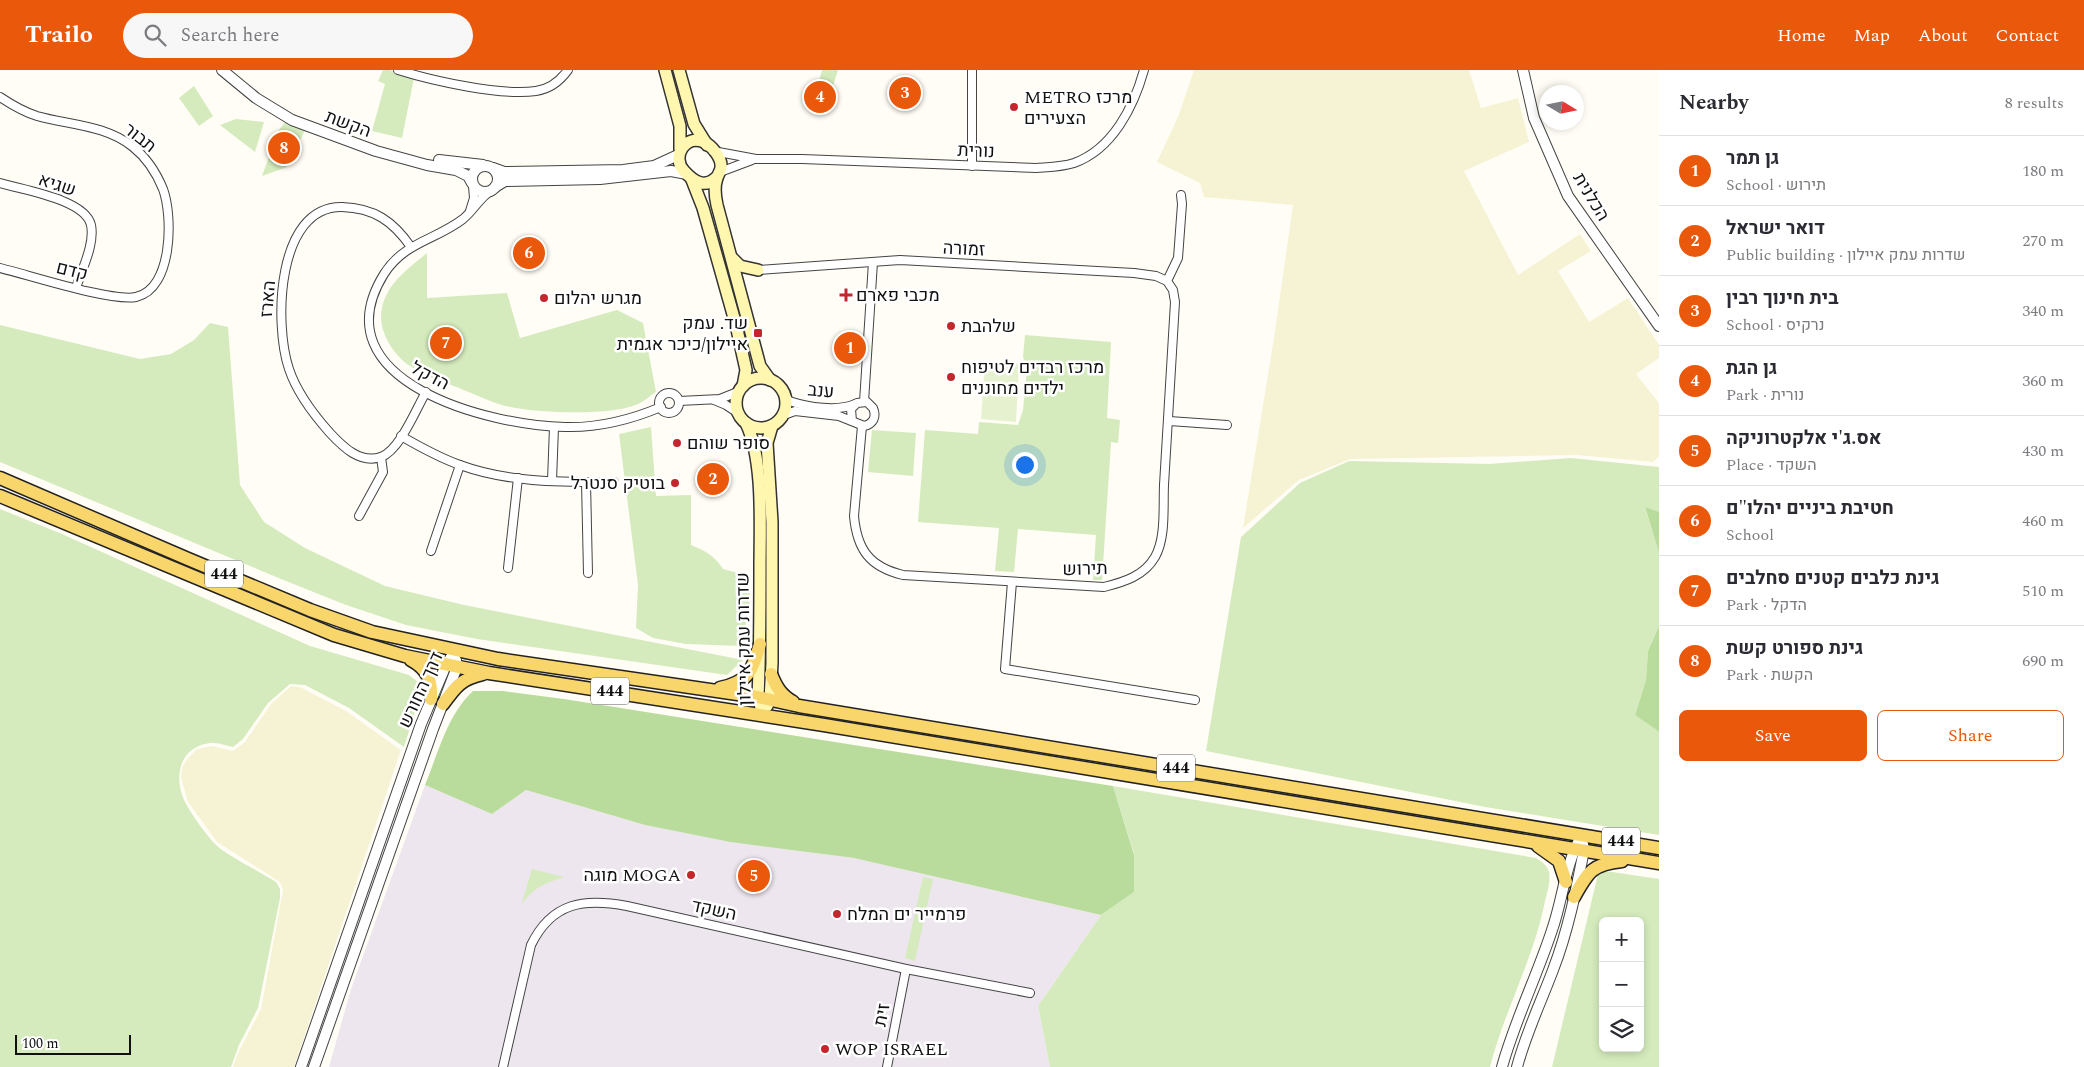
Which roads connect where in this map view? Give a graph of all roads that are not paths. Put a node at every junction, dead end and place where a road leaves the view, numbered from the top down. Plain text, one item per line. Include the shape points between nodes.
1 (222, 70) edge
2 (232, 70) edge
3 (398, 70) edge
4 (568, 70) edge
5 (666, 70) edge
6 (679, 70) edge
7 (972, 70) edge
8 (1144, 70) edge
9 (1523, 70) edge
10 (0, 97) edge
11 (710, 148) junction
12 (679, 152) junction
13 (756, 159) junction
14 (972, 166) junction
15 (488, 167) junction
16 (718, 174) junction
17 (689, 177) junction
18 (0, 183) edge
19 (473, 184) junction
20 (494, 188) junction
21 (1181, 195) dead end
22 (468, 215) junction
23 (411, 247) junction
24 (731, 257) junction
25 (873, 262) junction
26 (0, 268) edge
27 (758, 270) junction
28 (1167, 281) junction
29 (76, 288) junction
30 (740, 288) junction
31 (137, 297) joint
32 (1659, 326) edge
33 (770, 380) junction
34 (741, 388) junction
35 (426, 392) junction
36 (785, 395) junction
37 (712, 400) junction
38 (679, 402) junction
39 (860, 402) junction
40 (661, 407) junction
41 (738, 413) junction
42 (784, 414) junction
43 (852, 421) junction
44 (1169, 421) junction
45 (746, 424) junction
46 (1226, 425) dead end
47 (772, 426) junction
48 (862, 426) junction
49 (554, 427) junction
50 (401, 436) junction
51 (381, 457) junction
52 (460, 465) junction
53 (0, 478) edge
54 (518, 478) junction
55 (552, 481) junction
56 (586, 482) junction
57 (614, 482) dead end
58 (0, 496) edge
59 (359, 516) dead end
60 (431, 551) dead end
61 (508, 568) dead end
62 (588, 573) dead end
63 (1012, 582) junction
64 (760, 644) junction
65 (454, 651) junction
66 (405, 656) junction
67 (452, 666) junction
68 (489, 673) junction
69 (772, 674) junction
70 (712, 690) junction
71 (764, 698) junction
72 (1194, 700) dead end
73 (437, 702) junction
74 (800, 706) junction
75 (762, 714) junction
76 (1582, 835) junction
77 (1532, 842) junction
78 (1659, 848) edge
79 (1579, 850) junction
80 (1638, 859) junction
81 (1659, 862) edge
82 (1566, 882) junction
83 (1574, 898) junction
84 (906, 969) junction
85 (1030, 993) dead end
86 (301, 1067) edge
87 (314, 1067) edge
88 (503, 1067) edge
89 (887, 1067) edge
90 (1502, 1067) edge
91 (1517, 1067) edge

1 - 19 street, הקשת via 250,94 292,120 376,151 456,170 468,176
2 - 15 street, הקשת via 249,85 295,114 334,130 415,155
3 - 4 street via 498,90 537,91 562,79
5 - 12 main road via 680,126
6 - 11 main road via 694,124
7 - 14 street
8 - 14 street, נורית via 1129,110 1118,128 1088,156 1058,167
9 - 32 street, הכלנית via 1534,118 1568,196
10 - 31 street, תבור via 37,116 117,136 146,158 164,191 169,235 165,262 157,282
11 - 12 main road via 695,141
11 - 13 street, נורית
11 - 16 main road via 720,161
12 - 15 street, הקשת via 654,166 623,170 510,172
12 - 17 main road via 679,164
13 - 14 street, נורית
13 - 16 street, נורית
15 - 19 street via 472,173
15 - 20 street via 498,179
16 - 17 main road via 713,181 704,184
16 - 24 main road via 717,205
17 - 20 street via 671,171 600,179 505,181
17 - 34 main road via 703,208 736,325 746,370
18 - 29 street, שגיא via 66,202 86,214 91,224 91,235
19 - 20 street via 484,192
19 - 22 street via 474,198
20 - 22 street, הדקל
21 - 28 street via 1178,258
22 - 23 street, הדקל
23 - 35 street, הדקל via 392,263 379,283 371,305 370,327 376,350 386,364 400,378
23 - 51 street, הארז via 388,220 359,209 328,208 309,219 300,231 282,289 280,320 284,351 289,370 305,401 349,452 360,457
24 - 27 main road via 740,266
24 - 30 main road
25 - 27 street, זמורה
25 - 28 street, זמורה via 900,260 1134,273
25 - 39 street
26 - 29 street, קדם
27 - 30 main road via 746,277
28 - 44 street, תירוש via 1175,302
29 - 31 street, קדם
30 - 33 main road via 760,366
33 - 34 main road via 756,379
33 - 36 main road via 781,387
34 - 37 street via 732,395
34 - 41 main road via 736,404
35 - 49 street, הדקל via 490,416
35 - 50 street
36 - 39 street, ענב via 793,402 829,407 848,407
36 - 42 main road
37 - 38 street
37 - 41 street
38 - 40 street via 674,412 666,412
38 - 40 street via 676,395 667,393 660,400
39 - 43 street via 851,409
39 - 48 street via 874,408 875,416 871,423
40 - 49 street, הדקל via 614,423
41 - 45 main road
42 - 43 street, ענב via 800,411
42 - 47 main road
43 - 48 street
44 - 46 street
44 - 63 street, תירוש via 1161,534 1155,556 1146,568 1126,581 1104,587
45 - 47 main road via 759,429
45 - 64 main road, שדרות עמק איילון via 756,458 759,500
47 - 69 main road, שדרות עמק איילון via 767,443 772,522
48 - 63 street, תירוש via 854,516 857,536 868,557 884,570 903,575
49 - 55 street
50 - 51 street
50 - 52 street
51 - 59 street via 384,472
52 - 54 street
52 - 60 street
53 - 65 main road, 444 via 310,610 372,632
54 - 55 street
54 - 61 street
55 - 56 street
56 - 57 street
56 - 62 street
58 - 66 main road, 444 via 334,636
63 - 72 street via 1006,669
64 - 70 main road via 747,677 734,685
64 - 71 main road, שדרות עמק איילון
65 - 67 street, דרך החורש
65 - 70 main road, 444
66 - 67 main road, 444
66 - 73 main road via 429,675
67 - 68 main road, 444
67 - 73 street, דרך החורש
68 - 73 main road via 458,684
68 - 75 main road, 444
69 - 71 main road, שדרות עמק איילון
69 - 74 main road via 780,692
70 - 71 main road, 444
71 - 74 main road, 444
71 - 75 main road, שדרות עמק איילון
73 - 86 street, דרך החורש via 337,960
73 - 87 street, דרך החורש
74 - 76 main road, 444
75 - 77 main road, 444
76 - 78 main road, 444
76 - 79 street
77 - 79 main road, 444
77 - 82 main road via 1559,861
79 - 80 main road, 444
79 - 82 street
79 - 83 street
80 - 81 main road, 444
80 - 83 main road via 1600,864 1586,876
82 - 90 street via 1552,932
83 - 91 street via 1554,969
84 - 85 street, השקד
84 - 88 street, השקד via 627,906 579,903 550,918 536,934
84 - 89 street, זית

